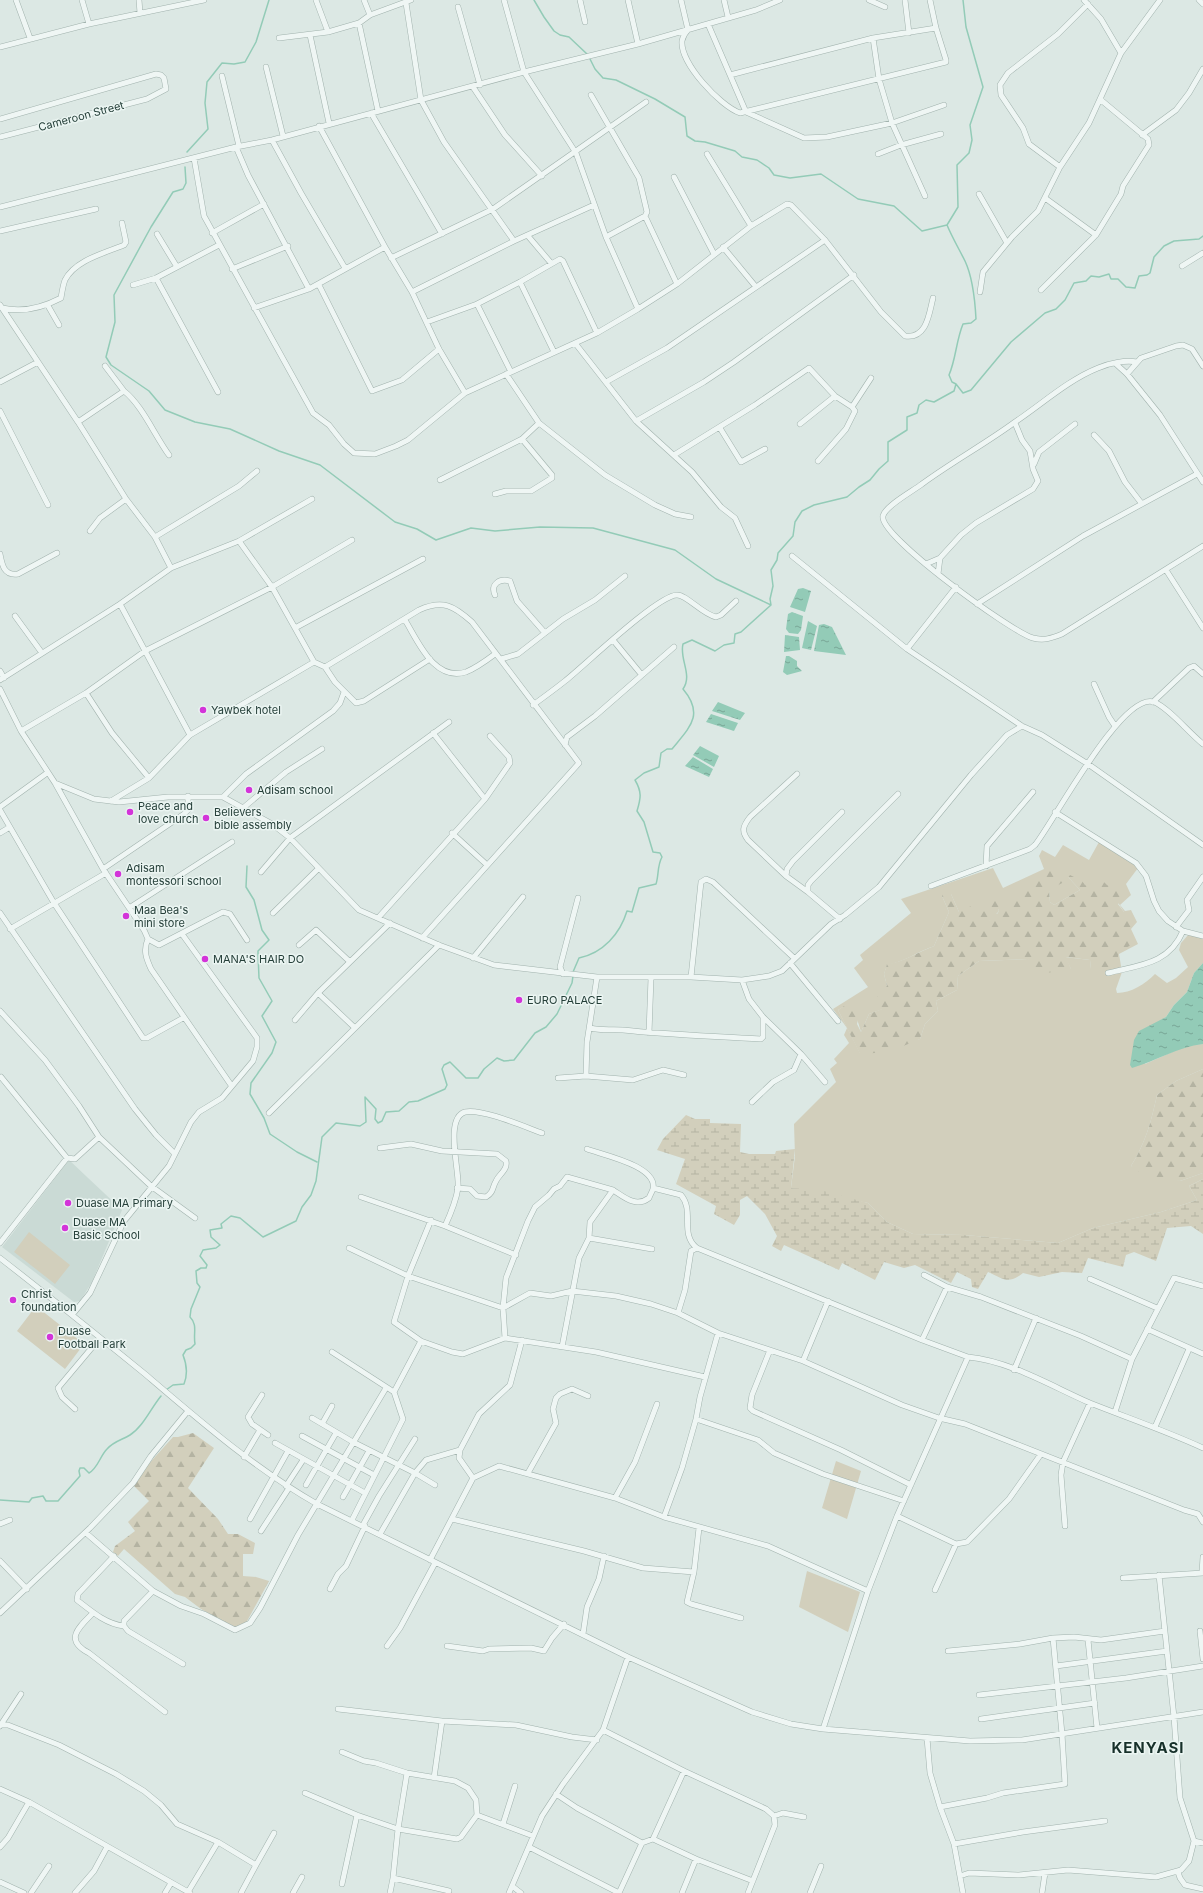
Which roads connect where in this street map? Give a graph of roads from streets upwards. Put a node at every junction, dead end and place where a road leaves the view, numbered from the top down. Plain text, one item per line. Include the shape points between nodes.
1 (16, 0) edge
2 (82, 0) edge
3 (139, 0) edge
4 (204, 0) edge
5 (316, 0) edge
6 (364, 0) edge
7 (411, 0) edge
8 (504, 0) edge
9 (580, 0) edge
10 (628, 0) edge
11 (681, 0) edge
12 (724, 0) edge
13 (780, 0) edge
14 (869, 0) edge
15 (905, 0) edge
16 (930, 0) edge
17 (1160, 0) edge
18 (1199, 0) edge
19 (1086, 2) edge
20 (406, 3) junction
21 (1203, 4) edge
22 (458, 7) dead end
23 (885, 7) dead end
24 (140, 13) junction
25 (370, 16) junction
26 (728, 17) junction
27 (585, 22) dead end
28 (359, 23) junction
29 (89, 24) junction
30 (708, 24) junction
31 (936, 28) junction
32 (688, 30) junction
33 (328, 32) junction
34 (909, 33) junction
35 (310, 35) junction
36 (30, 38) junction
37 (279, 38) dead end
38 (873, 38) junction
39 (638, 44) junction
40 (0, 47) edge
41 (1121, 53) junction
42 (266, 67) dead end
43 (1203, 69) edge
44 (524, 72) junction
45 (730, 75) junction
46 (222, 76) dead end
47 (879, 79) junction
48 (480, 85) junction
49 (473, 87) junction
50 (591, 95) dead end
51 (421, 100) junction
52 (1101, 100) junction
53 (646, 102) dead end
54 (944, 105) dead end
55 (378, 111) junction
56 (746, 112) junction
57 (372, 113) junction
58 (0, 119) edge
59 (892, 123) junction
60 (329, 124) junction
61 (319, 126) junction
62 (611, 127) junction
63 (941, 134) dead end
64 (1142, 135) junction
65 (283, 136) junction
66 (0, 137) edge
67 (272, 140) junction
68 (901, 145) junction
69 (237, 146) junction
70 (576, 153) junction
71 (707, 154) dead end
72 (878, 154) dead end
73 (194, 158) junction
74 (1060, 166) junction
75 (542, 176) junction
76 (674, 177) dead end
77 (979, 194) dead end
78 (925, 196) dead end
79 (1045, 198) junction
80 (264, 204) junction
81 (594, 205) junction
82 (0, 207) edge
83 (96, 209) dead end
84 (493, 209) junction
85 (645, 216) junction
86 (122, 223) dead end
87 (751, 226) junction
88 (0, 231) edge
89 (212, 233) junction
90 (157, 234) dead end
91 (442, 234) junction
92 (1096, 235) junction
93 (528, 236) junction
94 (606, 236) junction
95 (825, 240) junction
96 (514, 241) junction
97 (1007, 243) junction
98 (219, 245) junction
99 (288, 246) junction
100 (385, 247) junction
101 (723, 247) junction
102 (1203, 253) edge
103 (714, 254) junction
104 (391, 258) junction
105 (551, 263) junction
106 (1182, 266) dead end
107 (177, 267) junction
108 (345, 268) junction
109 (232, 269) junction
110 (854, 275) junction
111 (156, 278) junction
112 (520, 282) junction
113 (677, 284) junction
114 (132, 285) dead end
115 (319, 285) junction
116 (756, 287) junction
117 (309, 289) junction
118 (1040, 290) dead end
119 (412, 292) junction
120 (980, 292) dead end
121 (933, 298) dead end
122 (47, 304) junction
123 (477, 304) junction
124 (1, 306) edge
125 (254, 308) junction
126 (638, 309) junction
127 (427, 322) junction
128 (59, 325) dead end
129 (597, 333) junction
130 (575, 343) junction
131 (439, 350) junction
132 (554, 352) junction
133 (38, 362) junction
134 (1137, 362) junction
135 (1116, 364) junction
136 (105, 366) dead end
137 (1203, 366) edge
138 (508, 373) junction
139 (1128, 374) junction
140 (871, 378) dead end
141 (0, 382) edge
142 (606, 382) junction
143 (124, 391) junction
144 (218, 392) dead end
145 (465, 392) junction
146 (835, 396) junction
147 (852, 407) junction
148 (0, 411) edge
149 (636, 421) junction
150 (78, 422) junction
151 (539, 423) junction
152 (1015, 423) junction
153 (800, 424) dead end
154 (1075, 424) dead end
155 (720, 428) junction
156 (1094, 435) dead end
157 (522, 439) junction
158 (765, 448) dead end
159 (169, 455) dead end
160 (674, 455) junction
161 (818, 461) dead end
162 (1033, 469) junction
163 (257, 471) dead end
164 (1197, 474) junction
165 (440, 480) dead end
166 (1203, 482) edge
167 (495, 494) dead end
168 (126, 499) junction
169 (312, 499) dead end
170 (1142, 504) junction
171 (48, 505) dead end
172 (691, 517) dead end
173 (90, 531) dead end
174 (155, 537) junction
175 (352, 540) dead end
176 (239, 542) junction
177 (748, 546) dead end
178 (1203, 546) edge
179 (57, 553) dead end
180 (0, 554) edge
181 (792, 556) dead end
182 (940, 558) junction
183 (423, 559) dead end
184 (926, 564) junction
185 (171, 568) junction
186 (1166, 570) junction
187 (938, 574) junction
188 (625, 576) dead end
189 (272, 587) junction
190 (956, 587) junction
191 (495, 595) dead end
192 (736, 601) dead end
193 (120, 604) junction
194 (977, 604) junction
195 (15, 616) dead end
196 (405, 620) junction
197 (295, 628) junction
198 (1203, 628) edge
199 (545, 634) junction
200 (613, 640) junction
201 (674, 647) dead end
202 (907, 649) junction
203 (145, 651) junction
204 (42, 652) junction
205 (496, 654) junction
206 (430, 659) junction
207 (500, 659) junction
208 (314, 662) junction
209 (325, 667) junction
210 (0, 671) edge
211 (641, 674) junction
212 (1203, 674) edge
213 (2, 679) edge
214 (1094, 684) dead end
215 (0, 689) edge
216 (344, 692) junction
217 (86, 693) junction
218 (1153, 702) junction
219 (533, 705) junction
220 (449, 722) dead end
221 (1022, 726) junction
222 (1115, 726) junction
223 (21, 731) junction
224 (433, 733) junction
225 (190, 735) junction
226 (490, 736) dead end
227 (1193, 736) junction
228 (559, 737) junction
229 (568, 737) junction
230 (1203, 737) edge
231 (1203, 744) edge
232 (565, 746) junction
233 (322, 749) dead end
234 (1088, 764) junction
235 (47, 774) junction
236 (798, 774) dead end
237 (149, 778) junction
238 (56, 783) junction
239 (1033, 792) dead end
240 (898, 794) dead end
241 (188, 796) junction
242 (223, 797) junction
243 (484, 798) junction
244 (111, 801) junction
245 (243, 808) junction
246 (0, 809) edge
247 (842, 812) dead end
248 (1055, 812) junction
249 (10, 826) junction
250 (0, 833) edge
251 (452, 833) junction
252 (290, 838) junction
253 (232, 842) dead end
254 (1203, 845) edge
255 (486, 864) junction
256 (986, 866) junction
257 (318, 869) junction
258 (105, 871) junction
259 (261, 872) dead end
260 (786, 876) junction
261 (1203, 877) edge
262 (931, 886) dead end
263 (808, 892) junction
264 (523, 897) dead end
265 (578, 898) dead end
266 (54, 903) junction
267 (129, 908) junction
268 (0, 913) edge
269 (273, 913) dead end
270 (378, 918) junction
271 (840, 919) junction
272 (390, 924) junction
273 (1176, 927) junction
274 (10, 929) junction
275 (1183, 931) junction
276 (182, 934) junction
277 (1203, 936) edge
278 (422, 938) junction
279 (148, 939) junction
280 (247, 940) dead end
281 (299, 945) dead end
282 (439, 945) junction
283 (473, 958) junction
284 (792, 961) junction
285 (350, 962) junction
286 (1108, 973) dead end
287 (563, 974) junction
288 (597, 977) junction
289 (692, 977) junction
290 (651, 978) junction
291 (742, 980) junction
292 (318, 993) junction
293 (0, 1011) edge
294 (763, 1017) junction
295 (183, 1018) junction
296 (295, 1020) dead end
297 (838, 1022) dead end
298 (356, 1028) junction
299 (590, 1028) junction
300 (649, 1033) junction
301 (801, 1054) junction
302 (684, 1075) dead end
303 (586, 1076) junction
304 (1, 1077) edge
305 (558, 1078) dead end
306 (825, 1082) dead end
307 (231, 1085) junction
308 (752, 1102) dead end
309 (269, 1113) dead end
310 (542, 1133) dead end
311 (99, 1137) junction
312 (380, 1148) dead end
313 (587, 1149) dead end
314 (454, 1152) junction
315 (174, 1153) junction
316 (67, 1158) junction
317 (151, 1186) junction
318 (458, 1188) junction
319 (653, 1188) junction
320 (613, 1190) junction
321 (361, 1197) dead end
322 (195, 1218) dead end
323 (431, 1220) junction
324 (445, 1226) junction
325 (589, 1238) junction
326 (0, 1243) edge
327 (691, 1244) junction
328 (349, 1248) dead end
329 (697, 1248) junction
330 (652, 1249) dead end
331 (691, 1251) junction
332 (516, 1255) junction
333 (0, 1258) edge
334 (924, 1275) dead end
335 (408, 1276) junction
336 (1090, 1279) dead end
337 (1203, 1286) edge
338 (947, 1287) junction
339 (572, 1291) junction
340 (828, 1301) junction
341 (503, 1308) junction
342 (1157, 1308) junction
343 (678, 1313) junction
344 (72, 1315) junction
345 (1036, 1318) junction
346 (1147, 1329) junction
347 (718, 1333) junction
348 (100, 1338) junction
349 (505, 1338) junction
350 (522, 1340) junction
351 (922, 1340) junction
352 (421, 1341) junction
353 (562, 1347) junction
354 (1189, 1349) junction
355 (770, 1350) junction
356 (332, 1352) dead end
357 (1203, 1354) edge
358 (968, 1357) junction
359 (1132, 1358) junction
360 (803, 1361) junction
361 (1014, 1370) junction
362 (705, 1377) junction
363 (386, 1388) junction
364 (394, 1392) junction
365 (262, 1395) dead end
366 (588, 1396) dead end
367 (1090, 1403) junction
368 (657, 1404) dead end
369 (332, 1406) dead end
370 (75, 1409) dead end
371 (188, 1411) junction
372 (1115, 1412) junction
373 (312, 1418) dead end
374 (939, 1418) junction
375 (696, 1419) junction
376 (322, 1424) junction
377 (1155, 1427) junction
378 (260, 1430) junction
379 (336, 1433) junction
380 (268, 1435) dead end
381 (302, 1436) dead end
382 (415, 1439) dead end
383 (353, 1442) junction
384 (275, 1443) dead end
385 (1202, 1446) edge
386 (326, 1449) junction
387 (460, 1450) junction
388 (288, 1451) junction
389 (369, 1451) junction
390 (1041, 1454) junction
391 (244, 1457) junction
392 (344, 1459) junction
393 (384, 1459) junction
394 (303, 1460) junction
395 (1063, 1462) junction
396 (317, 1466) junction
397 (399, 1466) junction
398 (359, 1467) junction
399 (414, 1473) junction
400 (528, 1473) junction
401 (374, 1475) junction
402 (334, 1476) junction
403 (274, 1478) junction
404 (473, 1478) junction
405 (435, 1484) dead end
406 (911, 1484) junction
407 (306, 1485) dead end
408 (350, 1485) junction
409 (288, 1487) junction
410 (365, 1493) junction
411 (343, 1497) dead end
412 (615, 1498) junction
413 (904, 1501) junction
414 (317, 1504) junction
415 (897, 1516) junction
416 (664, 1517) junction
417 (250, 1519) dead end
418 (10, 1520) dead end
419 (352, 1520) junction
420 (452, 1520) junction
421 (1203, 1522) edge
422 (0, 1524) edge
423 (364, 1526) junction
424 (1065, 1526) dead end
425 (699, 1528) junction
426 (261, 1531) dead end
427 (86, 1533) junction
428 (380, 1534) junction
429 (956, 1544) junction
430 (114, 1556) junction
431 (604, 1556) junction
432 (1203, 1556) edge
433 (0, 1561) edge
434 (432, 1561) junction
435 (694, 1572) junction
436 (1202, 1573) edge
437 (1159, 1575) junction
438 (1123, 1578) dead end
439 (27, 1589) junction
440 (330, 1589) dead end
441 (935, 1590) dead end
442 (153, 1591) junction
443 (868, 1591) junction
444 (93, 1613) junction
445 (0, 1614) edge
446 (741, 1618) dead end
447 (564, 1624) junction
448 (124, 1626) junction
449 (1165, 1631) junction
450 (1200, 1631) dead end
451 (583, 1634) junction
452 (1053, 1638) junction
453 (1088, 1640) junction
454 (387, 1646) dead end
455 (447, 1646) dead end
456 (948, 1651) dead end
457 (1167, 1651) junction
458 (628, 1657) junction
459 (1203, 1659) edge
460 (1090, 1662) junction
461 (183, 1664) dead end
462 (1056, 1666) junction
463 (1203, 1666) edge
464 (1169, 1670) junction
465 (1093, 1682) junction
466 (1058, 1686) junction
467 (21, 1694) dead end
468 (979, 1694) dead end
469 (1095, 1703) junction
470 (1060, 1708) junction
471 (338, 1709) dead end
472 (165, 1712) dead end
473 (1203, 1712) edge
474 (1174, 1717) junction
475 (981, 1719) dead end
476 (442, 1720) junction
477 (0, 1726) edge
478 (1097, 1728) junction
479 (822, 1729) junction
480 (604, 1730) junction
481 (1062, 1734) junction
482 (927, 1738) junction
483 (597, 1740) junction
484 (342, 1752) dead end
485 (684, 1771) junction
486 (407, 1773) junction
487 (434, 1778) junction
488 (515, 1786) dead end
489 (0, 1789) edge
490 (305, 1793) dead end
491 (556, 1794) junction
492 (29, 1802) junction
493 (940, 1808) junction
494 (356, 1815) junction
495 (477, 1815) junction
496 (774, 1816) junction
497 (804, 1817) dead end
498 (1105, 1821) dead end
499 (502, 1824) junction
500 (398, 1829) junction
501 (274, 1833) dead end
502 (533, 1836) junction
503 (653, 1839) junction
504 (1194, 1841) junction
505 (218, 1842) junction
506 (642, 1843) junction
507 (1203, 1843) edge
508 (954, 1844) junction
509 (0, 1847) edge
510 (107, 1847) junction
511 (529, 1847) junction
512 (696, 1858) junction
513 (256, 1865) junction
514 (49, 1866) dead end
515 (821, 1866) dead end
516 (1178, 1872) junction
517 (1045, 1873) junction
518 (960, 1876) junction
519 (302, 1877) dead end
520 (393, 1878) junction
521 (753, 1881) junction
522 (0, 1882) edge
523 (172, 1883) junction
524 (342, 1884) dead end
525 (512, 1886) junction
526 (1203, 1889) edge
527 (449, 1891) dead end
528 (189, 1892) edge
529 (24, 1893) edge
530 (31, 1893) edge
531 (75, 1893) edge
532 (165, 1893) edge
533 (241, 1893) edge
534 (293, 1893) edge
535 (390, 1893) edge
536 (509, 1893) edge
537 (521, 1893) edge
538 (619, 1893) edge
539 (682, 1893) edge
540 (748, 1893) edge
541 (810, 1893) edge
542 (963, 1893) edge
543 (1042, 1893) edge

1 - 36 street
2 - 29 street
3 - 24 street
4 - 24 street
5 - 33 street
6 - 25 street
7 - 20 street
8 - 44 street
9 - 27 street
10 - 39 street
11 - 32 street
12 - 26 street
13 - 26 street via 756,10
14 - 23 street
15 - 34 street
16 - 31 street
17 - 41 street
18 - 21 street
19 - 41 street via 1101,19
19 - 74 street via 1058,34 1008,73 999,89 1023,128 1029,144
20 - 25 street
20 - 51 street
22 - 48 street
24 - 29 street
25 - 28 street
26 - 30 street
28 - 33 street
28 - 55 street
29 - 36 street
30 - 32 street
30 - 45 street
31 - 34 street
31 - 47 street via 946,62
32 - 39 street
32 - 56 street via 682,38 683,49 697,76 707,88 738,112
33 - 35 street
34 - 38 street
35 - 37 street
35 - 60 street
36 - 40 street
38 - 45 street
38 - 47 street
39 - 44 street
41 - 52 street
42 - 65 street
43 - 64 street via 1176,110
44 - 48 street
44 - 70 street
45 - 56 street
46 - 69 street
47 - 56 street
47 - 59 street
48 - 49 street
49 - 51 street
49 - 75 street via 505,134
50 - 62 street
51 - 55 street
51 - 84 street via 444,142
52 - 64 street
52 - 74 street
53 - 62 street
54 - 59 street
55 - 57 street
56 - 59 street via 804,138 827,137
57 - 60 street
57 - 91 street
58 - 66 street, Cameroon Street via 156,74 161,75 166,83 166,89 147,99
59 - 68 street
60 - 61 street
61 - 65 street
61 - 100 street
62 - 70 street
62 - 85 street via 639,178 646,204
63 - 68 street
64 - 92 street via 1148,139 1149,146
65 - 67 street
67 - 69 street
67 - 108 street
68 - 72 street
68 - 78 street
69 - 73 street
69 - 80 street
70 - 75 street
70 - 81 street
71 - 87 street
73 - 82 street
73 - 89 street via 202,210
74 - 79 street
75 - 84 street
76 - 103 street
77 - 97 street
79 - 92 street
79 - 97 street via 1038,211
80 - 89 street
80 - 99 street
81 - 93 street
81 - 94 street
83 - 88 street
84 - 91 street
84 - 96 street
85 - 94 street
85 - 113 street
86 - 122 street via 126,242 124,245 81,264 66,279 60,298
87 - 95 street via 789,204
87 - 101 street
89 - 98 street
90 - 107 street
91 - 104 street
92 - 118 street
93 - 96 street
93 - 105 street
94 - 126 street
95 - 110 street
95 - 116 street
96 - 119 street
97 - 120 street via 983,272
98 - 107 street
98 - 109 street
99 - 109 street
99 - 117 street
100 - 104 street
100 - 108 street
101 - 103 street
101 - 116 street
102 - 106 street
103 - 113 street
104 - 119 street
105 - 112 street
105 - 129 street via 560,259 563,261
107 - 111 street
108 - 115 street
109 - 125 street
110 - 121 street via 881,312 905,336 921,332 926,324
110 - 149 street via 734,362
111 - 114 street
111 - 144 street
112 - 123 street
112 - 132 street
113 - 126 street
115 - 117 street
115 - 131 street via 370,390 374,391 402,380
116 - 142 street via 668,348
117 - 125 street
119 - 127 street
122 - 124 street via 16,311
122 - 128 street
123 - 127 street
123 - 138 street
124 - 133 street
125 - 145 street via 313,412 354,453 375,454 408,440
126 - 129 street
127 - 131 street
129 - 130 street
130 - 132 street
130 - 142 street
131 - 145 street
132 - 138 street
133 - 141 street
133 - 150 street
134 - 135 street
134 - 137 street via 1156,351 1183,345 1192,349
134 - 139 street
135 - 139 street
135 - 152 street via 1098,367 1078,378
136 - 143 street
138 - 145 street
138 - 151 street
139 - 164 street via 1160,415
140 - 147 street
142 - 149 street
143 - 150 street
143 - 159 street via 147,419
146 - 147 street
146 - 153 street
146 - 155 street via 806,368 767,398
147 - 161 street via 855,412 852,420
148 - 171 street
149 - 160 street
150 - 168 street
151 - 157 street
151 - 172 street via 631,492 666,510
152 - 162 street via 1030,451
152 - 184 street via 938,472 892,506 883,516 883,522 892,533
154 - 162 street via 1039,452 1034,460
155 - 158 street via 741,462
155 - 160 street
156 - 170 street via 1109,451 1124,482
157 - 165 street
157 - 167 street via 552,474 552,478 531,492
160 - 177 street via 692,472 721,508 735,518
162 - 182 street via 1038,481 1033,489 976,523
163 - 174 street via 239,486
164 - 166 street
164 - 170 street
168 - 173 street via 100,518
168 - 174 street
169 - 176 street
170 - 194 street via 1083,536
174 - 185 street
175 - 189 street
176 - 185 street
176 - 189 street
178 - 186 street
179 - 180 street via 12,575 2,566
181 - 202 street
182 - 184 street
182 - 187 street
183 - 197 street
184 - 187 street
185 - 193 street
186 - 194 street via 1062,634 1045,640 1015,630
186 - 198 street
187 - 190 street
188 - 199 street
189 - 197 street
189 - 203 street
190 - 194 street
190 - 202 street
191 - 199 street via 495,585 501,580 510,581 517,600
192 - 200 street via 716,617 699,609 684,597 672,596 654,606
193 - 203 street
193 - 204 street
195 - 204 street
196 - 205 street via 431,605 443,604 460,612 472,622
196 - 206 street
196 - 209 street
197 - 208 street
199 - 207 street via 518,654
200 - 211 street
200 - 219 street via 566,681
201 - 211 street
202 - 221 street
203 - 217 street
203 - 225 street
204 - 213 street
205 - 206 street via 466,672 455,674 444,672
205 - 207 street
206 - 216 street via 360,703 356,703
207 - 219 street
208 - 209 street
208 - 225 street
209 - 216 street
210 - 213 street
211 - 229 street
212 - 218 street via 1194,666 1190,668
214 - 222 street
215 - 223 street
216 - 242 street via 340,703 333,711 246,774
217 - 223 street
217 - 237 street via 112,733
218 - 222 street via 1143,703
218 - 227 street via 1164,708
219 - 228 street
220 - 224 street
221 - 234 street via 1042,735
221 - 271 street via 1007,736 971,775 878,887
222 - 234 street
223 - 235 street
224 - 243 street
224 - 252 street
225 - 237 street
226 - 243 street via 509,757 510,764
227 - 230 street
227 - 231 street
228 - 229 street
228 - 232 street
229 - 232 street
232 - 255 street via 577,758 578,765
233 - 245 street via 286,772
234 - 248 street
234 - 254 street
235 - 238 street
235 - 246 street
236 - 260 street via 743,825 743,834 748,840
237 - 244 street
238 - 244 street via 81,795
238 - 258 street
239 - 256 street via 987,846
240 - 263 street via 811,881
241 - 242 street
241 - 244 street via 130,802
241 - 258 street via 188,810 184,814
242 - 245 street
243 - 251 street
245 - 252 street via 272,824
246 - 249 street
247 - 260 street via 793,861 787,869
248 - 256 street via 1035,846
248 - 273 street via 1136,863 1146,876 1159,911
249 - 250 street
249 - 266 street
251 - 255 street
251 - 270 street
252 - 257 street
252 - 259 street
253 - 267 street
255 - 278 street
256 - 262 street
257 - 269 street
257 - 270 street via 359,910
258 - 266 street
258 - 267 street
260 - 263 street
261 - 273 street via 1186,902 1189,910
263 - 271 street
264 - 283 street
265 - 287 street via 560,967
266 - 274 street
266 - 295 street via 143,1038
267 - 279 street
268 - 274 street
270 - 272 street
271 - 284 street via 831,924
272 - 278 street
272 - 285 street
273 - 275 street
274 - 315 street via 134,1109
275 - 277 street
275 - 286 street via 1178,944 1165,956
276 - 279 street via 159,945
276 - 280 street via 223,912 230,914
276 - 307 street via 257,1038 252,1061
278 - 282 street
279 - 295 street via 145,947 146,957 151,969
281 - 285 street via 316,930
282 - 283 street
282 - 298 street
283 - 287 street via 494,965
284 - 289 street via 713,882 706,879 701,882
284 - 291 street via 775,974
284 - 297 street
285 - 292 street
287 - 288 street
288 - 290 street
288 - 299 street
289 - 290 street
289 - 291 street
290 - 300 street
291 - 294 street via 749,999
292 - 296 street
292 - 298 street
293 - 311 street via 63,1082
294 - 300 street via 761,1039
294 - 301 street
295 - 307 street
298 - 309 street
299 - 300 street
299 - 303 street
301 - 306 street
301 - 308 street via 794,1070 773,1082
302 - 303 street via 663,1070 633,1080
303 - 305 street
304 - 316 street
307 - 315 street via 222,1098 199,1112
310 - 314 street via 483,1113 465,1112 456,1119
311 - 316 street via 75,1159
311 - 317 street
312 - 314 street via 411,1144
313 - 319 street via 645,1171
314 - 318 street
314 - 318 street via 497,1154 503,1157 506,1164 492,1192 486,1197 477,1196 470,1189
315 - 317 street via 168,1166
316 - 326 street
317 - 322 street
317 - 344 street via 124,1221 90,1293
318 - 324 street
319 - 320 street via 649,1198 638,1202 629,1200
319 - 327 street via 684,1198 689,1215 687,1229
320 - 325 street via 590,1222
320 - 332 street via 567,1177 535,1208
321 - 323 street
323 - 324 street
323 - 335 street
324 - 332 street
325 - 330 street
325 - 339 street via 579,1258
327 - 329 street
327 - 331 street
328 - 335 street
329 - 331 street
329 - 340 street
331 - 343 street via 685,1290
332 - 341 street via 506,1278
333 - 344 street
334 - 338 street
335 - 341 street
335 - 352 street via 394,1322
336 - 342 street
337 - 342 street via 1174,1278
338 - 345 street via 981,1296
338 - 351 street
339 - 341 street via 551,1296 530,1293
339 - 343 street via 616,1296
339 - 353 street
340 - 351 street
340 - 360 street
341 - 349 street
342 - 346 street
343 - 347 street
344 - 348 street
345 - 359 street
345 - 361 street
346 - 354 street
346 - 359 street
347 - 355 street
347 - 362 street
348 - 370 street via 58,1388 62,1397
348 - 371 street
349 - 350 street
349 - 352 street via 463,1354
350 - 353 street
350 - 387 street via 510,1384 478,1414
351 - 358 street
352 - 364 street
353 - 362 street via 596,1352
354 - 357 street
354 - 377 street
355 - 360 street
355 - 406 street via 752,1395 750,1408 753,1411
356 - 363 street
358 - 361 street via 990,1361
358 - 374 street
359 - 372 street
360 - 374 street via 859,1387
361 - 367 street
362 - 375 street
363 - 364 street
363 - 383 street
364 - 393 street via 403,1419
365 - 378 street via 248,1417
366 - 400 street via 572,1389 556,1398 553,1409 556,1423
367 - 372 street
367 - 395 street
368 - 412 street via 635,1462
369 - 376 street
371 - 391 street
371 - 427 street via 133,1483
372 - 377 street
373 - 376 street
374 - 390 street via 965,1424
374 - 406 street
375 - 413 street via 758,1440 774,1453 823,1474
375 - 416 street
376 - 379 street
377 - 385 street
378 - 380 street
378 - 391 street
379 - 383 street
379 - 386 street
381 - 386 street
382 - 397 street
383 - 389 street
383 - 392 street
384 - 388 street
386 - 392 street
386 - 396 street
387 - 399 street via 426,1460
387 - 404 street via 459,1458
388 - 394 street
388 - 403 street
389 - 393 street
389 - 398 street
390 - 395 street
390 - 429 street via 1009,1499 967,1542
391 - 403 street
392 - 398 street
392 - 402 street
393 - 397 street
393 - 401 street
394 - 396 street
394 - 409 street
395 - 421 street via 1198,1514
395 - 424 street via 1060,1486
396 - 402 street
396 - 407 street
397 - 399 street
397 - 423 street via 379,1496
398 - 401 street
398 - 408 street
399 - 405 street
399 - 428 street
400 - 404 street via 499,1466
400 - 412 street
401 - 410 street
402 - 408 street
402 - 414 street
403 - 409 street
403 - 417 street
404 - 420 street
406 - 413 street
408 - 410 street
408 - 411 street
409 - 414 street
409 - 426 street
410 - 419 street
412 - 416 street
413 - 415 street
414 - 419 street
414 - 442 street via 260,1608 250,1623 244,1627 235,1630
415 - 429 street
415 - 443 street
416 - 425 street
418 - 422 street
419 - 423 street
420 - 431 street
420 - 434 street
423 - 428 street
423 - 440 street via 346,1566
425 - 435 street
425 - 443 street via 768,1546
427 - 430 street
427 - 439 street
428 - 434 street
429 - 441 street
430 - 442 street
430 - 444 street via 77,1597 77,1600
431 - 435 street via 643,1568
431 - 451 street via 599,1579 587,1607
432 - 436 street
433 - 439 street
434 - 447 street
434 - 454 street via 400,1628
435 - 446 street via 687,1602
436 - 437 street
437 - 438 street
437 - 449 street
439 - 445 street
442 - 448 street via 124,1621
443 - 479 street
444 - 448 street via 116,1625
444 - 472 street via 78,1629 75,1638 80,1649 89,1653
447 - 451 street
447 - 455 street via 544,1651 531,1648 483,1651
448 - 461 street via 128,1631
449 - 453 street
449 - 457 street
450 - 459 street
451 - 458 street
452 - 453 street via 1074,1637
452 - 456 street
452 - 462 street
453 - 460 street
457 - 460 street
457 - 464 street
458 - 479 street via 752,1712 791,1724
458 - 480 street
460 - 462 street
460 - 465 street
462 - 466 street
463 - 464 street
464 - 465 street
464 - 474 street
465 - 466 street
465 - 469 street
466 - 468 street
466 - 470 street
467 - 477 street
469 - 470 street
469 - 478 street
470 - 475 street
470 - 481 street
471 - 476 street
473 - 474 street
474 - 478 street
474 - 504 street via 1180,1798
476 - 483 street via 516,1725
476 - 487 street
477 - 505 street via 8,1725 59,1745 116,1774 162,1805 177,1824
478 - 481 street
479 - 482 street
480 - 483 street
480 - 485 street
481 - 482 street via 1022,1740
481 - 493 street via 1065,1784 1003,1792
482 - 493 street via 930,1773
483 - 491 street
484 - 486 street
485 - 496 street via 766,1809
485 - 503 street
486 - 487 street
486 - 500 street
487 - 495 street via 456,1782 468,1788 476,1800
488 - 499 street
489 - 492 street
490 - 494 street
491 - 502 street
491 - 506 street
492 - 509 street
492 - 510 street
493 - 508 street
494 - 500 street
494 - 524 street
495 - 499 street
495 - 500 street via 457,1839
496 - 497 street via 783,1813
496 - 521 street via 775,1825
498 - 508 street
499 - 502 street
500 - 520 street
501 - 513 street
502 - 511 street
503 - 506 street
503 - 512 street
504 - 507 street
504 - 516 street via 1189,1861
505 - 513 street
505 - 528 street
506 - 538 street
508 - 518 street
510 - 523 street
510 - 531 street via 94,1871
511 - 525 street
511 - 538 street
512 - 521 street
512 - 539 street
513 - 533 street
514 - 530 street
515 - 541 street
516 - 517 street via 1156,1877 1076,1871
516 - 526 street via 1185,1885
517 - 518 street via 969,1873
517 - 543 street
518 - 542 street
519 - 534 street
520 - 527 street
520 - 535 street
521 - 540 street
522 - 529 street
523 - 528 street
523 - 532 street
525 - 536 street
525 - 537 street

